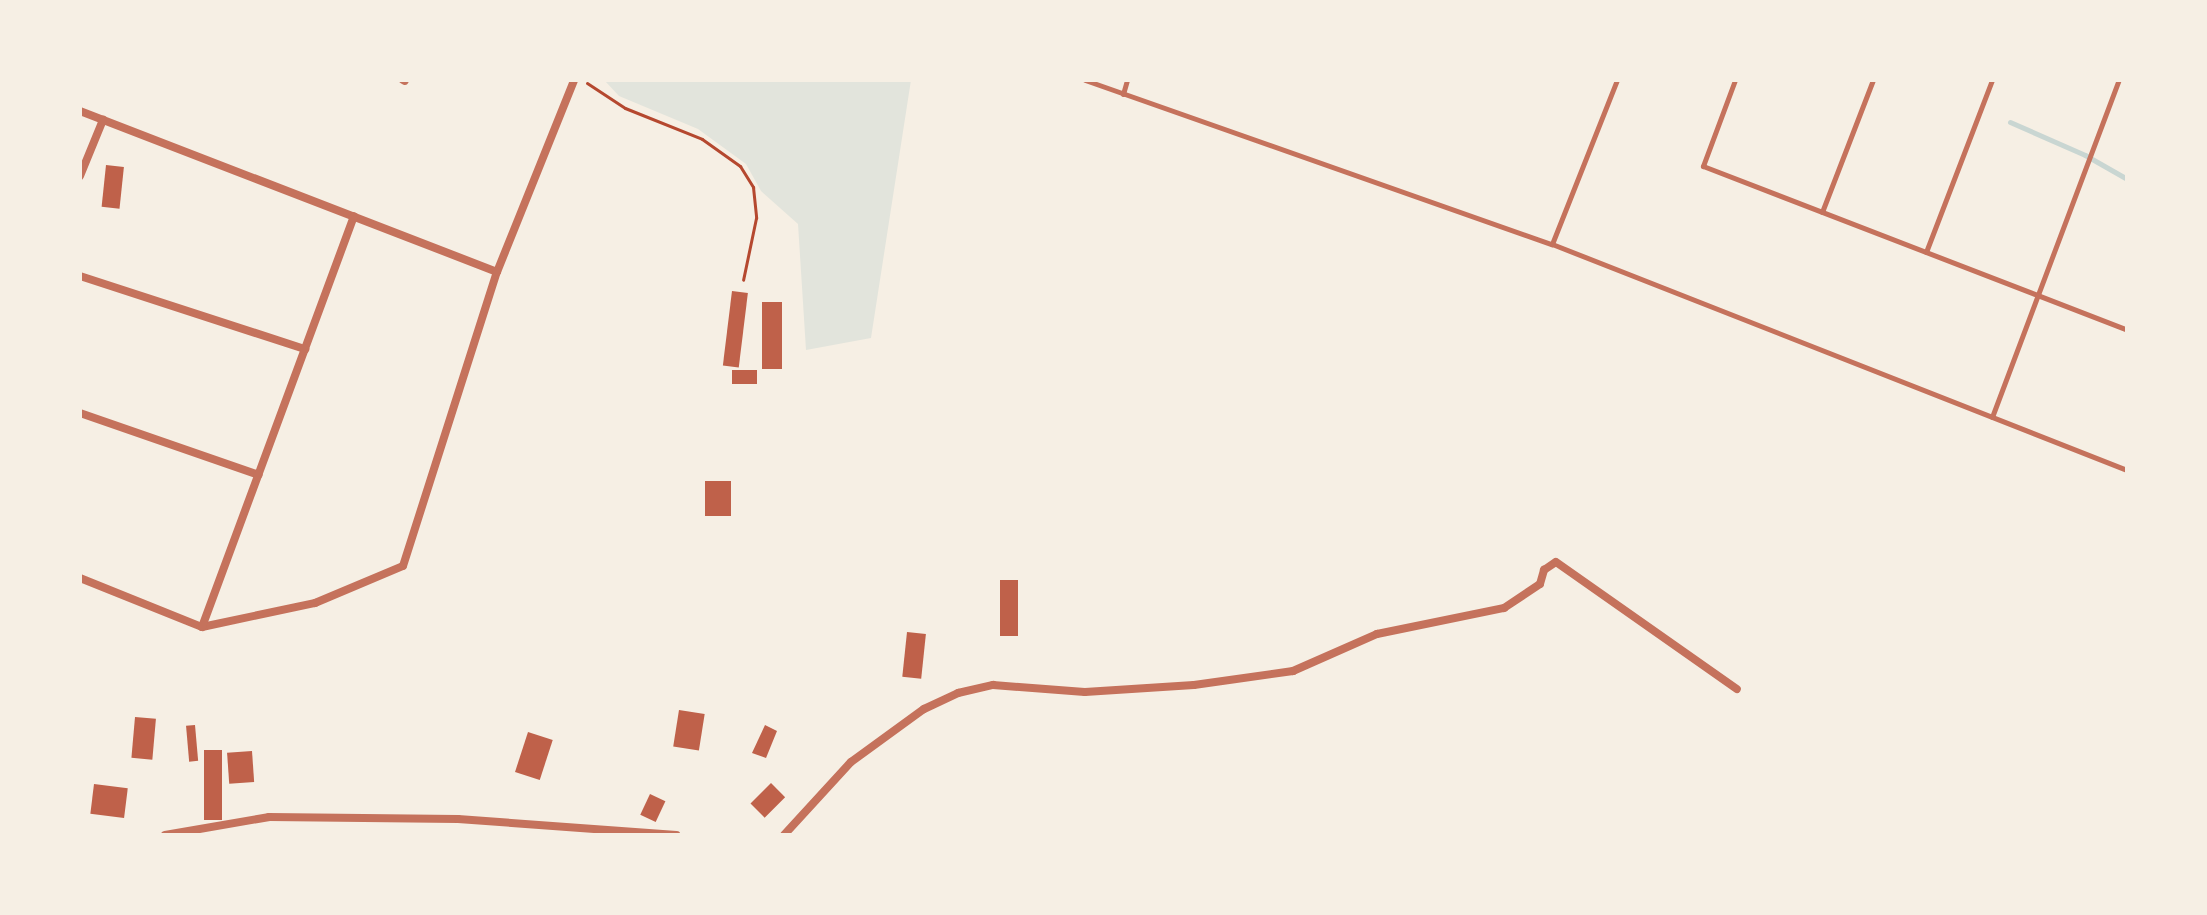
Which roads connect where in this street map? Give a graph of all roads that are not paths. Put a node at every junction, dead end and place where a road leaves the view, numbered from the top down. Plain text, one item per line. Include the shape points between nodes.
1 (577, 80) edge
2 (1085, 80) edge
3 (1127, 80) edge
4 (1617, 80) edge
5 (1735, 80) edge
6 (1873, 80) edge
7 (1992, 80) edge
8 (2119, 80) edge
9 (1123, 94) junction
10 (80, 111) edge
11 (103, 120) junction
12 (80, 176) edge
13 (1822, 212) junction
14 (354, 216) junction
15 (1552, 244) junction
16 (1926, 252) junction
17 (497, 272) junction
18 (80, 276) edge
19 (2038, 295) junction
20 (2127, 330) edge
21 (305, 349) junction
22 (80, 413) edge
23 (1992, 417) junction
24 (2127, 470) edge
25 (259, 475) junction
26 (80, 578) edge
27 (202, 627) junction
28 (1737, 689) dead end
29 (165, 835) edge
30 (676, 835) edge
31 (784, 835) edge

1 - 17 street
2 - 9 lane
3 - 9 lane
4 - 15 lane
5 - 13 lane via 1703,166
6 - 13 lane
7 - 16 lane
8 - 19 lane
9 - 15 lane
10 - 11 street
11 - 12 street
11 - 14 street
13 - 16 lane
14 - 17 street
14 - 21 street
15 - 23 lane
16 - 19 lane
17 - 27 street via 403,566 315,603
18 - 21 street
19 - 20 lane
19 - 23 lane
21 - 25 street
22 - 25 street
23 - 24 lane
25 - 27 street
26 - 27 street
28 - 31 street via 1556,562 1544,570 1540,584 1504,608 1377,634 1293,671 1194,685 1085,692 993,685 958,693 924,709 851,762
29 - 30 street via 269,817 458,819

